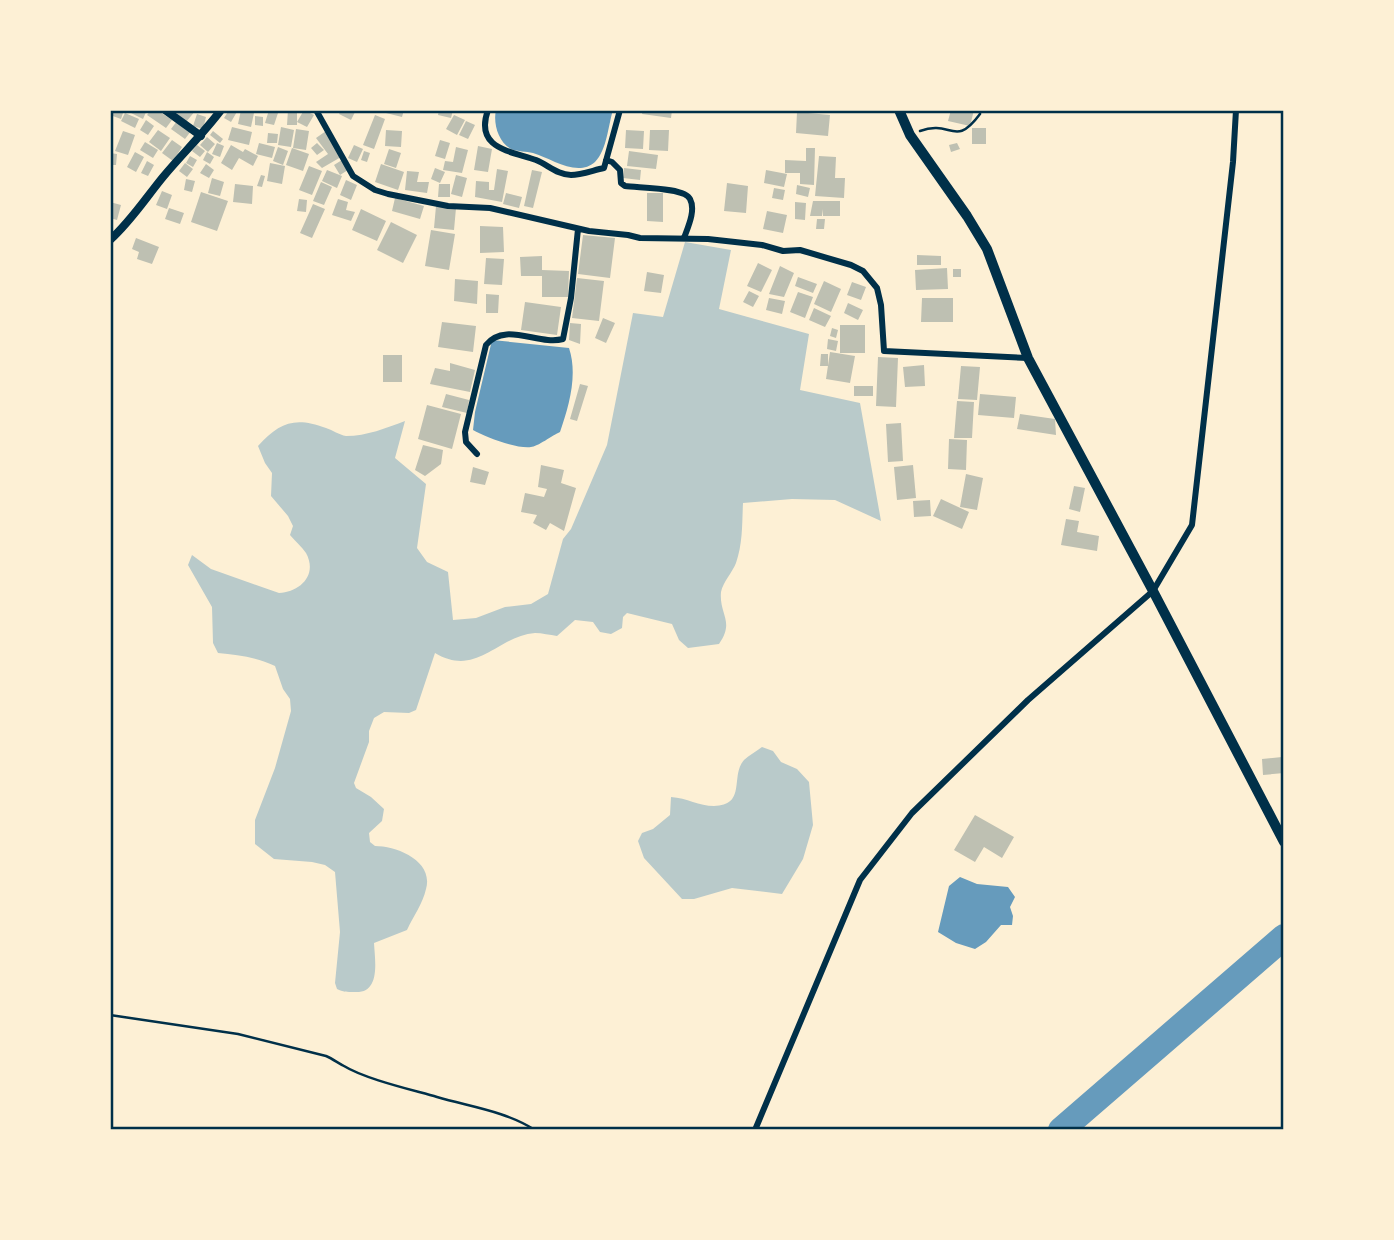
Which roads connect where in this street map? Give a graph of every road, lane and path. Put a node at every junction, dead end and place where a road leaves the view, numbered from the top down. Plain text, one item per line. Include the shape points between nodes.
1 (165, 110) edge
2 (221, 110) edge
3 (316, 110) edge
4 (488, 110) edge
5 (620, 110) edge
6 (899, 110) edge
7 (980, 110) edge
8 (1236, 110) edge
9 (910, 135) junction
10 (201, 136) junction
11 (606, 160) junction
12 (578, 229) junction
13 (684, 238) junction
14 (110, 240) edge
15 (1028, 358) junction
16 (477, 454) dead end
17 (1153, 591) junction
18 (1284, 842) edge
19 (110, 1015) edge
20 (535, 1130) edge
21 (755, 1130) edge

1 - 10 street
2 - 10 street
3 - 12 street via 353,176 375,190 407,199 490,208
4 - 11 street via 484,121 487,138 500,149 572,175 604,168
5 - 11 street
6 - 9 main road
7 - 9 path via 970,128 957,133 934,125
8 - 17 street via 1192,525
9 - 15 main road via 986,249
10 - 14 street
11 - 13 street via 620,170 625,187 676,190 687,195 692,213
12 - 13 street via 640,238
12 - 16 street via 564,339 495,335 486,345 466,432 466,442
13 - 15 street via 800,250 863,271 877,288 884,351
15 - 17 main road
17 - 18 main road
17 - 21 street via 1028,700 912,813 860,880
19 - 20 path via 238,1034 326,1056 373,1077 493,1110

